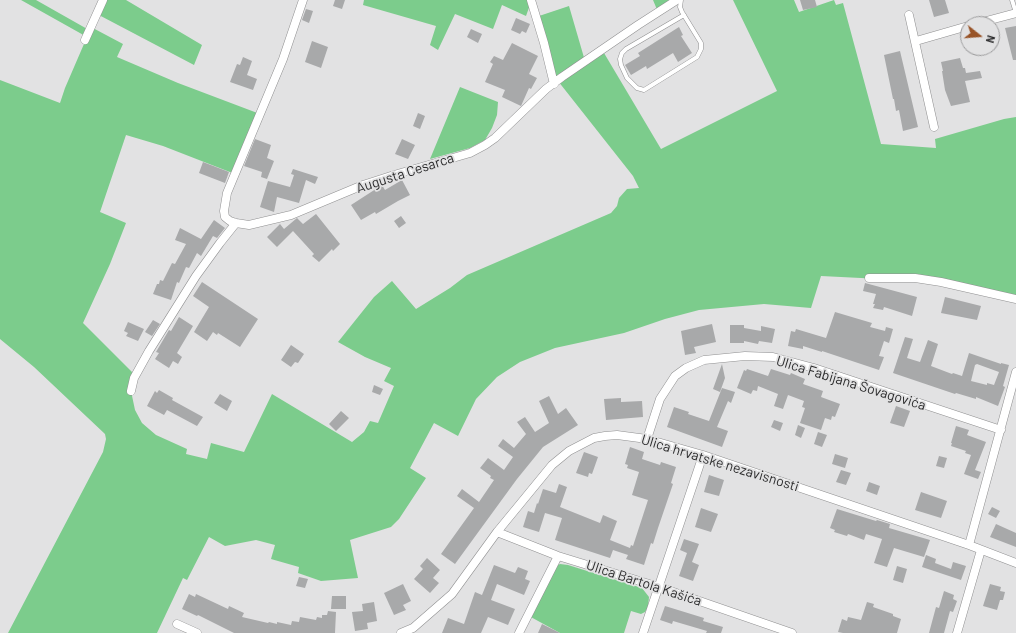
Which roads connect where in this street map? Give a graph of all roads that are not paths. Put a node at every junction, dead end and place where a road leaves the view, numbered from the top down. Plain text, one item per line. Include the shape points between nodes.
1 (103, 0) edge
2 (303, 0) edge
3 (530, 0) edge
4 (677, 0) edge
5 (681, 0) edge
6 (1012, 0) edge
7 (1016, 13) edge
8 (684, 15) junction
9 (909, 15) dead end
10 (1000, 17) edge
11 (960, 28) edge
12 (85, 40) dead end
13 (916, 41) junction
14 (554, 84) junction
15 (934, 127) dead end
16 (236, 223) junction
17 (869, 278) dead end
18 (1016, 299) edge
19 (1016, 372) edge
20 (132, 391) dead end
21 (1001, 430) junction
22 (648, 439) junction
23 (703, 455) junction
24 (497, 532) junction
25 (969, 545) junction
26 (982, 550) junction
27 (558, 556) junction
28 (1016, 563) edge
29 (658, 587) junction
30 (177, 624) dead end
31 (197, 633) edge
32 (402, 633) edge
33 (519, 633) edge
34 (643, 633) edge
35 (792, 633) edge
36 (957, 633) edge

1 - 12 street
2 - 16 street via 283,59 227,193 224,211 230,221
3 - 14 street
4 - 14 street, Augusta Cesarca
5 - 8 lane via 680,7
6 - 7 lane
7 - 10 street
8 - 8 lane via 701,43 697,57 644,90 637,88 627,78 621,65 622,53
9 - 13 street
11 - 13 street
13 - 15 street
14 - 16 street, Augusta Cesarca via 495,138 470,153 363,185 291,215 249,224
16 - 20 street via 196,276 149,351 134,378
17 - 18 street via 915,278
19 - 21 street
21 - 22 street, Ulica Fabijana Šovagovića via 814,368 773,357 745,356 704,360 675,376 660,399
21 - 25 street
22 - 23 street, Ulica hrvatske nezavisnosti
22 - 24 street, Ulica hrvatske nezavisnosti via 605,436 594,438 569,451 552,465
23 - 25 street, Ulica hrvatske nezavisnosti
23 - 29 street
24 - 27 street, Ulica Bartola Kašića
24 - 32 street, Ulica hrvatske nezavisnosti via 452,594 413,628
25 - 26 street, Ulica hrvatske nezavisnosti
26 - 28 street, Ulica hrvatske nezavisnosti
26 - 36 street
27 - 29 street, Ulica Bartola Kašića
27 - 33 street
29 - 34 street
29 - 35 street, Ulica Bartola Kašića
30 - 31 street

